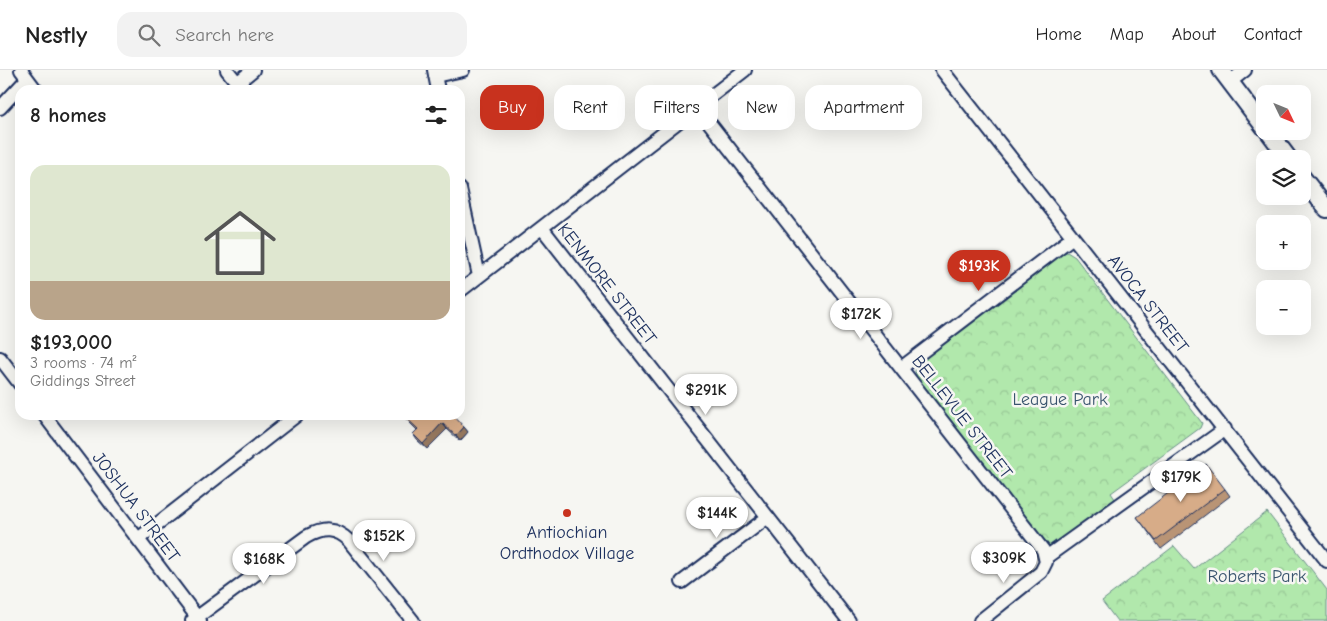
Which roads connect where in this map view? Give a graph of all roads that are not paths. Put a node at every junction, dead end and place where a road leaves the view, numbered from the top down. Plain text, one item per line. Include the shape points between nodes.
1 (227, 70) edge
2 (253, 70) edge
3 (463, 70) edge
4 (745, 70) edge
5 (942, 70) edge
6 (1245, 70) edge
7 (434, 73) edge
8 (24, 75) edge
9 (1225, 76) edge
10 (32, 85) edge
11 (239, 85) edge
12 (241, 85) edge
13 (15, 87) edge
14 (718, 91) edge
15 (0, 108) edge
16 (1256, 116) edge
17 (668, 130) edge
18 (715, 130) edge
19 (1311, 187) edge
20 (1325, 203) edge
21 (465, 213) edge
22 (542, 228) junction
23 (1073, 237) junction
24 (479, 276) junction
25 (465, 287) edge
26 (0, 358) edge
27 (901, 368) junction
28 (15, 378) edge
29 (48, 420) edge
30 (287, 420) edge
31 (1225, 429) junction
32 (768, 517) junction
33 (138, 539) junction
34 (1046, 560) junction
35 (1327, 561) edge
36 (682, 582) dead end
37 (196, 620) edge
38 (413, 621) edge
39 (848, 621) edge
40 (980, 621) edge

1 - 11 street
2 - 12 street
3 - 7 street
4 - 14 street
5 - 23 street, AVOCA STREET
6 - 9 street
8 - 10 street
9 - 16 main road
13 - 15 street
17 - 22 street
18 - 27 street, BELLEVUE STREET
19 - 20 main road
21 - 24 street
22 - 24 street
22 - 32 street, KENMORE STREET
23 - 27 street
23 - 31 street, AVOCA STREET
24 - 25 street
26 - 28 street
27 - 34 street, BELLEVUE STREET via 1036,540
29 - 33 street, JOSHUA STREET
30 - 33 street
31 - 34 street
31 - 35 street, AVOCA STREET
32 - 36 street
32 - 39 street, KENMORE STREET
33 - 37 street, JOSHUA STREET
34 - 40 street via 1042,572
37 - 38 street via 306,538 322,530 334,531 349,541

